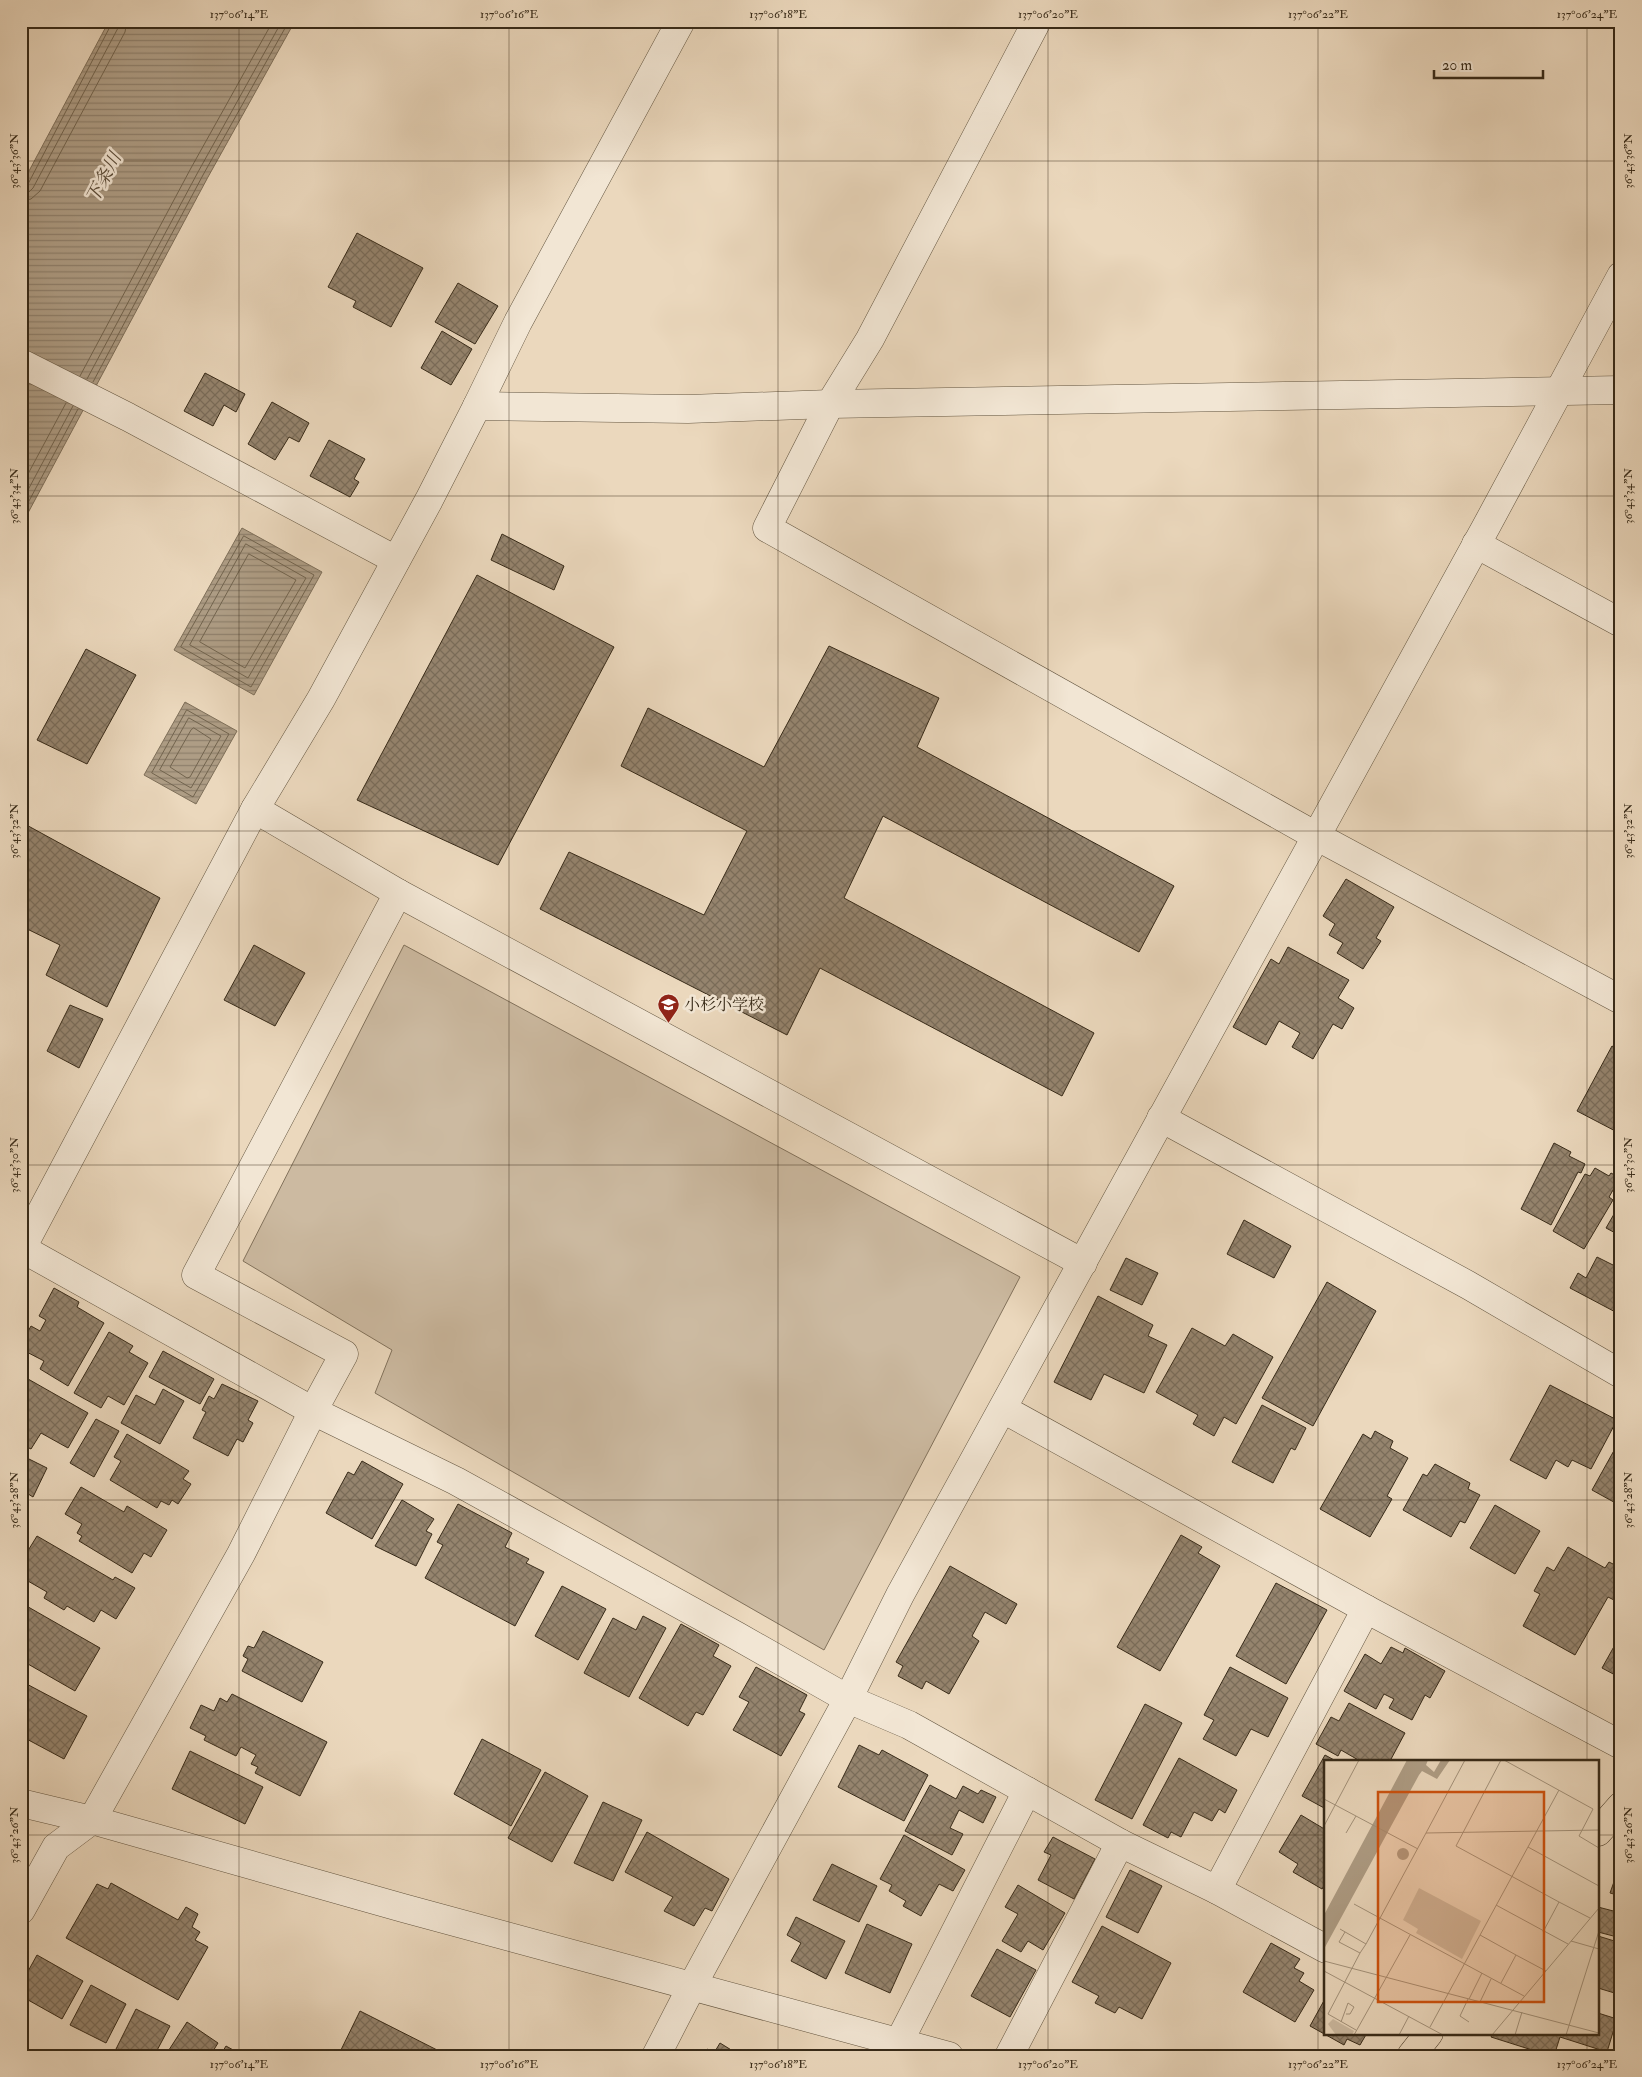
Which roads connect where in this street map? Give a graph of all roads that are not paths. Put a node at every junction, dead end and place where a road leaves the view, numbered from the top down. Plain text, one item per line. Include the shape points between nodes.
1 (681, 21) edge
2 (1037, 21) edge
3 (1621, 276) edge
4 (21, 363) edge
5 (1621, 390) edge
6 (1557, 391) junction
7 (830, 404) junction
8 (477, 406) junction
9 (1476, 544) junction
10 (396, 560) junction
11 (1621, 622) edge
12 (255, 809) junction
13 (1316, 836) junction
14 (398, 893) junction
15 (1621, 1000) edge
16 (1161, 1118) junction
17 (22, 1248) edge
18 (1083, 1263) junction
19 (1621, 1374) edge
20 (1003, 1409) junction
21 (313, 1411) junction
22 (1366, 1609) junction
23 (848, 1699) junction
24 (1621, 1745) edge
25 (1027, 1791) junction
26 (21, 1803) edge
27 (1621, 1806) edge
28 (92, 1820) junction
29 (1600, 1830) edge
30 (1120, 1843) junction
31 (1217, 1890) junction
32 (21, 1910) edge
33 (1324, 1948) edge
34 (692, 1986) junction
35 (1428, 2034) edge
36 (891, 2046) edge
37 (656, 2056) edge
38 (949, 2056) edge
39 (1009, 2056) edge
40 (1411, 2056) edge

1 - 8 street via 518,322
2 - 7 street via 870,340
3 - 6 street
4 - 10 street
5 - 6 street
6 - 7 street
6 - 9 street
7 - 8 street via 688,409
7 - 13 street via 767,528
8 - 10 street
9 - 11 street
9 - 13 street
10 - 12 street via 321,699
12 - 14 street
12 - 17 street
13 - 15 street
13 - 16 street
14 - 18 street
14 - 21 street via 196,1275 344,1354
16 - 18 street
16 - 19 street
17 - 21 street
18 - 20 street
20 - 22 street
20 - 23 street via 900,1595
21 - 23 street via 456,1481
21 - 28 street via 241,1554
22 - 24 street
22 - 31 street
23 - 25 street via 909,1725
23 - 34 street
25 - 30 street
25 - 36 street
26 - 28 street
27 - 29 main road
28 - 32 street via 56,1847
28 - 34 street
30 - 31 street
30 - 39 street
31 - 33 street
34 - 36 street
34 - 37 street
35 - 40 main road
36 - 38 street

